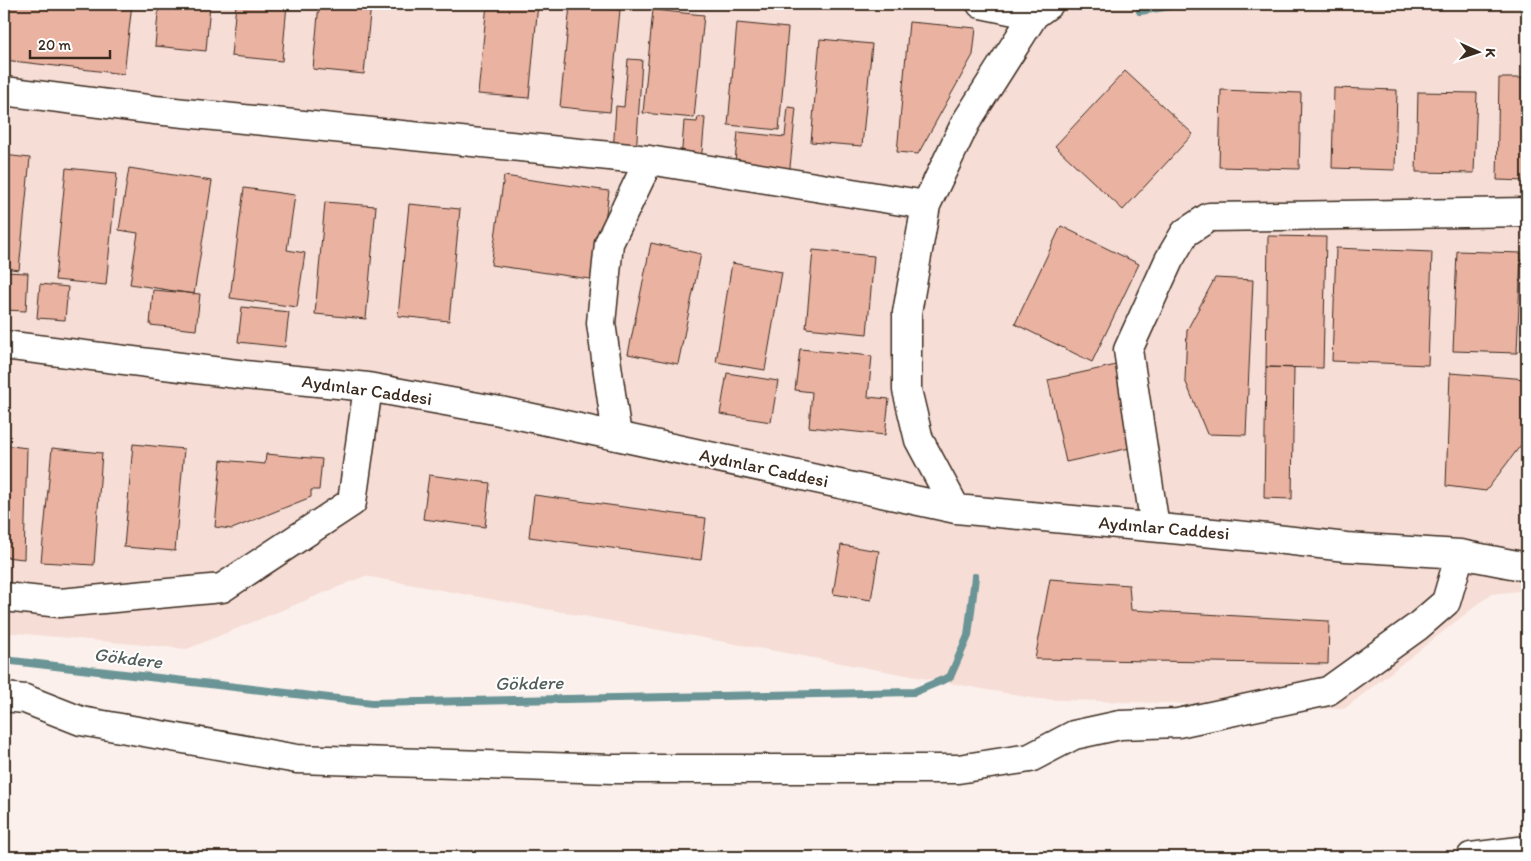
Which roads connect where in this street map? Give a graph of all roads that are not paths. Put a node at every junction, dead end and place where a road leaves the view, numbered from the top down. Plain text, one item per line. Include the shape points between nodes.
1 (981, 4) edge
2 (1036, 8) edge
3 (4, 91) edge
4 (649, 160) junction
5 (926, 205) junction
6 (1527, 212) edge
7 (4, 346) edge
8 (368, 386) junction
9 (618, 436) junction
10 (956, 509) junction
11 (1155, 527) junction
12 (1460, 554) junction
13 (1527, 567) edge
14 (4, 597) edge
15 (4, 697) edge
16 (1527, 850) edge
17 (1527, 856) edge
18 (1471, 857) edge
19 (1485, 857) edge

1 - 2 main road
2 - 5 main road via 966,122
3 - 4 main road via 175,112
4 - 5 main road
4 - 9 main road via 609,243 601,323
5 - 10 main road via 907,312 907,390 919,440
6 - 11 main road via 1209,217 1185,233 1169,260 1128,350
7 - 8 main road, Aydınlar Caddesi via 245,375
8 - 9 main road, Aydınlar Caddesi
8 - 14 main road via 352,502 222,588 60,603
9 - 10 main road, Aydınlar Caddesi
10 - 11 main road, Aydınlar Caddesi
11 - 12 main road, Aydınlar Caddesi via 1346,547
12 - 13 main road, Aydınlar Caddesi
12 - 15 main road via 1446,602 1328,691 1178,723 1120,725 1074,735 1030,758 958,769 613,769 297,759 81,721 25,699
16 - 18 main road
17 - 19 main road

